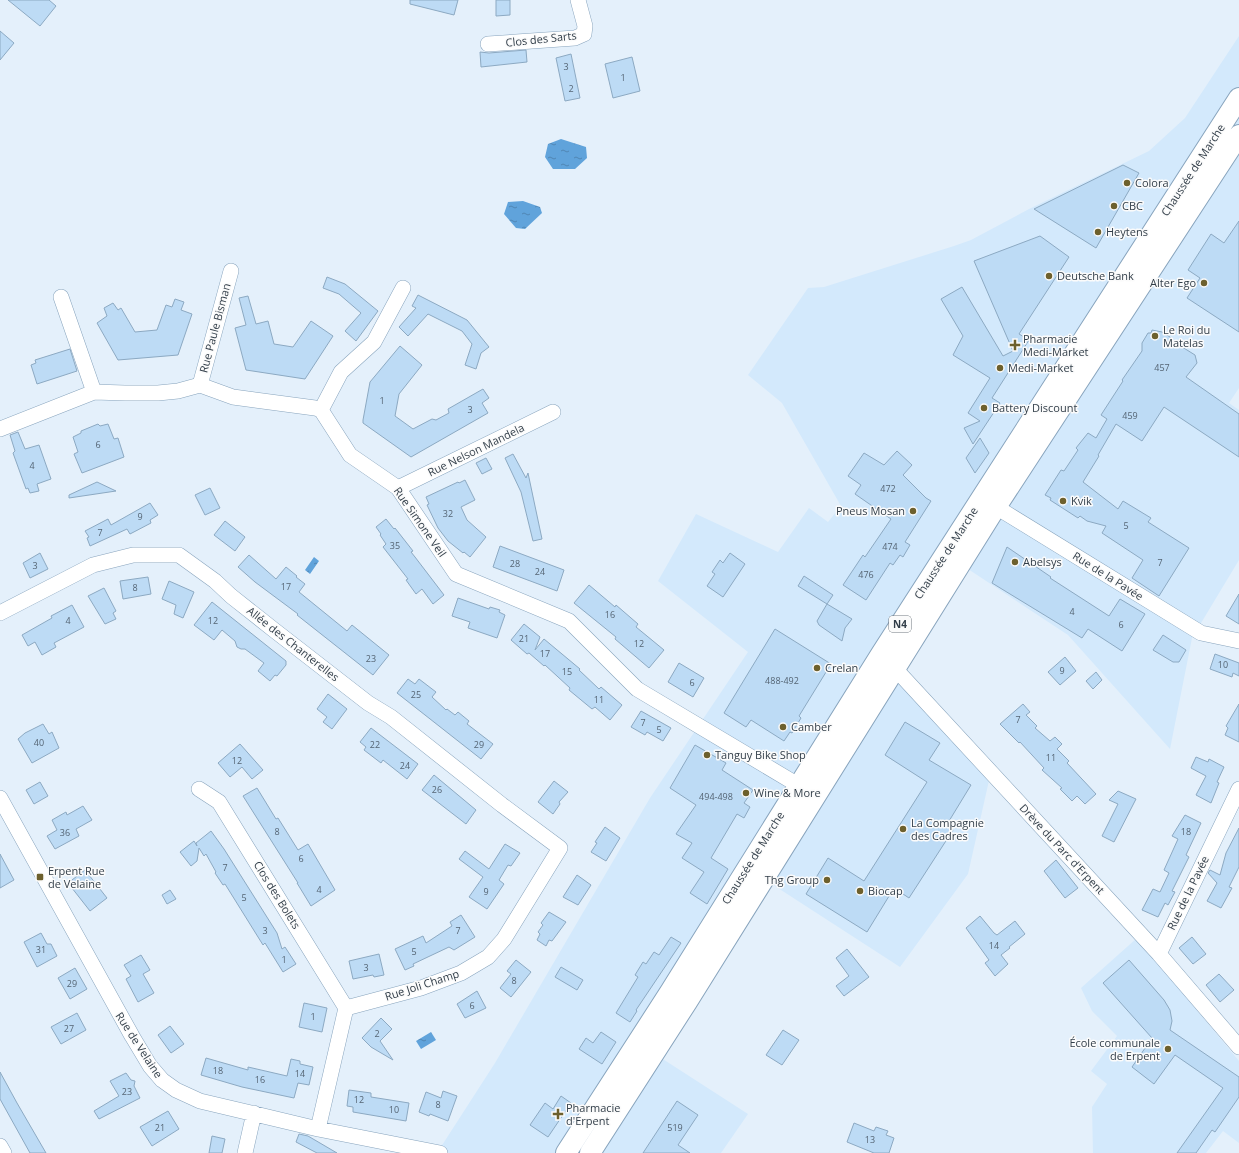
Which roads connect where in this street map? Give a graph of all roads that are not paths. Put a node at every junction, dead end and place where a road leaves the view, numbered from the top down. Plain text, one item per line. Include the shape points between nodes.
1 (578, 0) edge
2 (488, 44) dead end
3 (1239, 98) edge
4 (1239, 134) edge
5 (231, 271) dead end
6 (403, 288) dead end
7 (61, 297) dead end
8 (200, 386) junction
9 (94, 392) junction
10 (321, 410) junction
11 (553, 412) dead end
12 (0, 429) edge
13 (398, 488) junction
14 (989, 502) junction
15 (0, 613) edge
16 (1239, 641) edge
17 (881, 654) junction
18 (896, 668) junction
19 (798, 785) junction
20 (199, 789) dead end
21 (1239, 789) edge
22 (815, 796) junction
23 (0, 798) edge
24 (560, 848) joint
25 (1159, 954) junction
26 (346, 1008) junction
27 (1239, 1047) edge
28 (254, 1113) junction
29 (318, 1129) junction
30 (0, 1146) edge
31 (4, 1153) edge
32 (245, 1153) edge
33 (440, 1153) edge
34 (566, 1153) edge
35 (590, 1153) edge

1 - 2 street, Clos des Sarts via 585,26 584,34 575,38
3 - 14 main road, Chaussée de Marche / N4
4 - 14 main road, Chaussée de Marche / N4
5 - 8 street, Rue Paule Bisman
6 - 10 street via 374,342 340,372
7 - 9 street
8 - 9 street via 158,393
8 - 10 street via 233,397
9 - 12 street
10 - 13 street, Rue Simone Veil via 350,455
11 - 13 street, Rue Nelson Mandela
13 - 19 street, Rue Simone Veil via 456,574 569,622 637,689
14 - 16 street, Rue de la Pavée via 1201,633
14 - 17 main road, Chaussée de Marche / N4
14 - 18 main road, Chaussée de Marche / N4
15 - 24 street, Allée des Chanterelles via 93,565 133,555 179,555 368,704 391,717
17 - 18 street, Drève du Parc d'Erpent
17 - 19 main road, Chaussée de Marche / N4
18 - 22 main road, Chaussée de Marche / N4
18 - 25 street, Drève du Parc d'Erpent
19 - 22 street, Rue Simone Veil
19 - 34 main road, Chaussée de Marche / N4 via 670,992
20 - 26 street, Clos des Bolets via 220,802
21 - 25 street, Rue de la Pavée
22 - 35 main road, Chaussée de Marche / N4
23 - 28 street, Rue de Velaine via 150,1066 162,1080 176,1090 200,1101
24 - 26 street, Rue Joli Champ via 504,939 488,957 461,973 421,988
25 - 27 street, Drève du Parc d'Erpent
26 - 29 street
28 - 29 street, Rue de Velaine
28 - 32 street
29 - 33 street, Rue de Velaine
30 - 31 street

